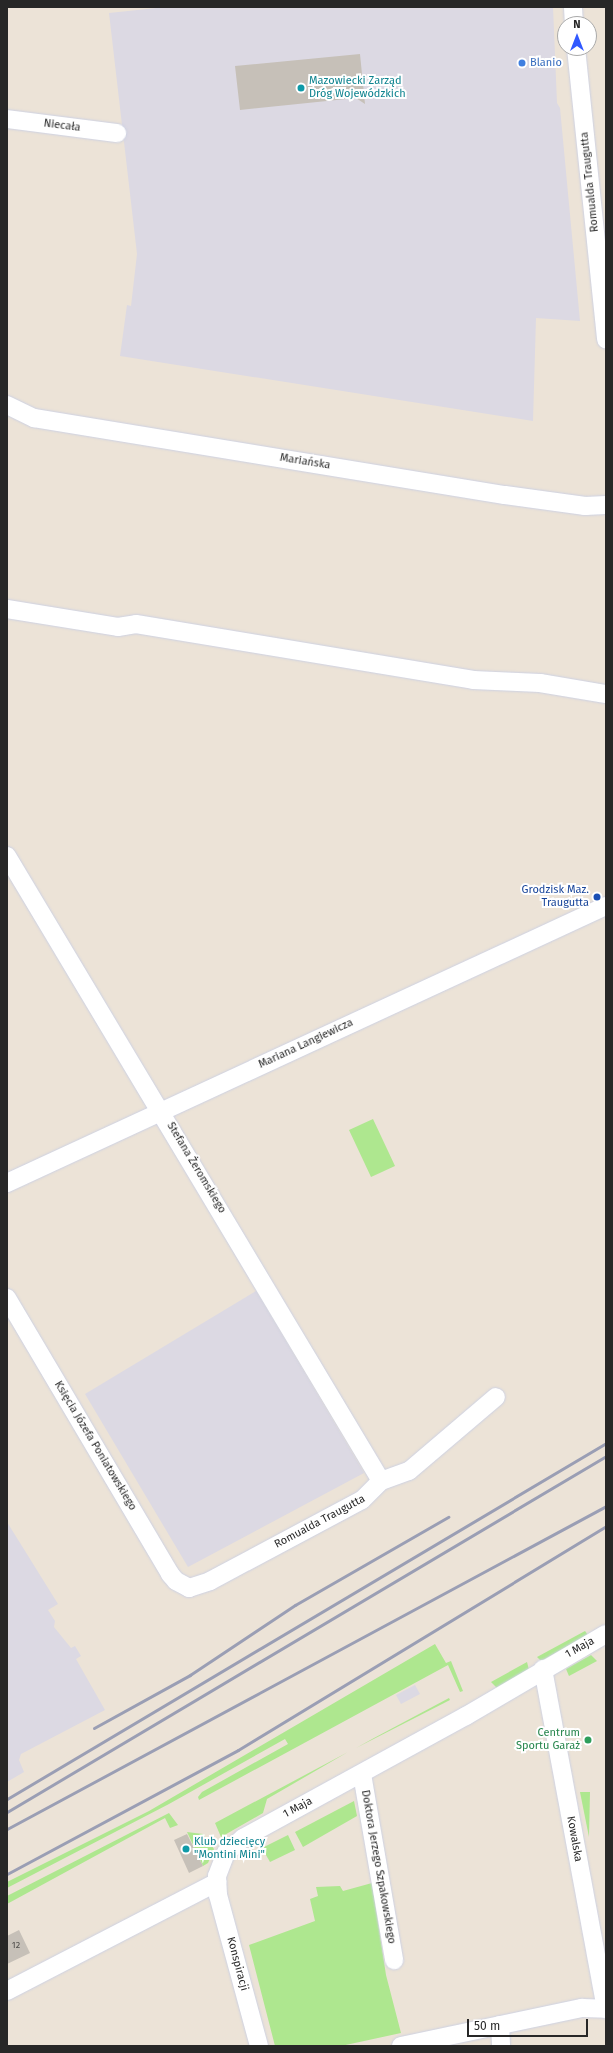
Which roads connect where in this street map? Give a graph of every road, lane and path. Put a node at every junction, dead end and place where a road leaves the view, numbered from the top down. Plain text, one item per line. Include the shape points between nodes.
1 (577, 56) edge
2 (7, 119) edge
3 (117, 133) dead end
4 (606, 339) edge
5 (7, 405) edge
6 (606, 505) edge
7 (7, 609) edge
8 (606, 694) edge
9 (7, 856) edge
10 (606, 906) edge
11 (162, 1110) junction
12 (7, 1182) edge
13 (7, 1298) edge
14 (496, 1396) dead end
15 (381, 1481) junction
16 (189, 1588) joint
17 (606, 1634) edge
18 (543, 1669) junction
19 (362, 1774) junction
20 (217, 1882) junction
21 (394, 1960) dead end
22 (7, 1991) edge
23 (606, 2009) edge
24 (500, 2025) junction
25 (259, 2046) edge
26 (400, 2046) edge
27 (501, 2046) edge

1 - 4 street, Romualda Traugutta
2 - 3 street, Niecała
5 - 6 street, Mariańska via 34,418 505,495 585,506
7 - 8 street via 118,627 136,624 473,680 540,683
9 - 11 street, Stefana Żeromskiego
10 - 11 street, Mariana Langiewicza
11 - 12 street, Mariana Langiewicza
11 - 15 street, Stefana Żeromskiego
13 - 16 street, Księcia Józefa Poniatowskiego via 170,1574 176,1581
14 - 15 street, Romualda Traugutta via 409,1471
15 - 16 street, Romualda Traugutta via 362,1500 210,1581
17 - 18 street, 1 Maja
18 - 19 street, 1 Maja
18 - 23 street, Kowalska
19 - 20 street, 1 Maja via 243,1838 226,1854
19 - 21 street, Doktora Jerzego Szpakowskiego
20 - 22 street
20 - 25 street, Konspiracji
23 - 24 street via 582,2008
24 - 26 street
24 - 27 street

